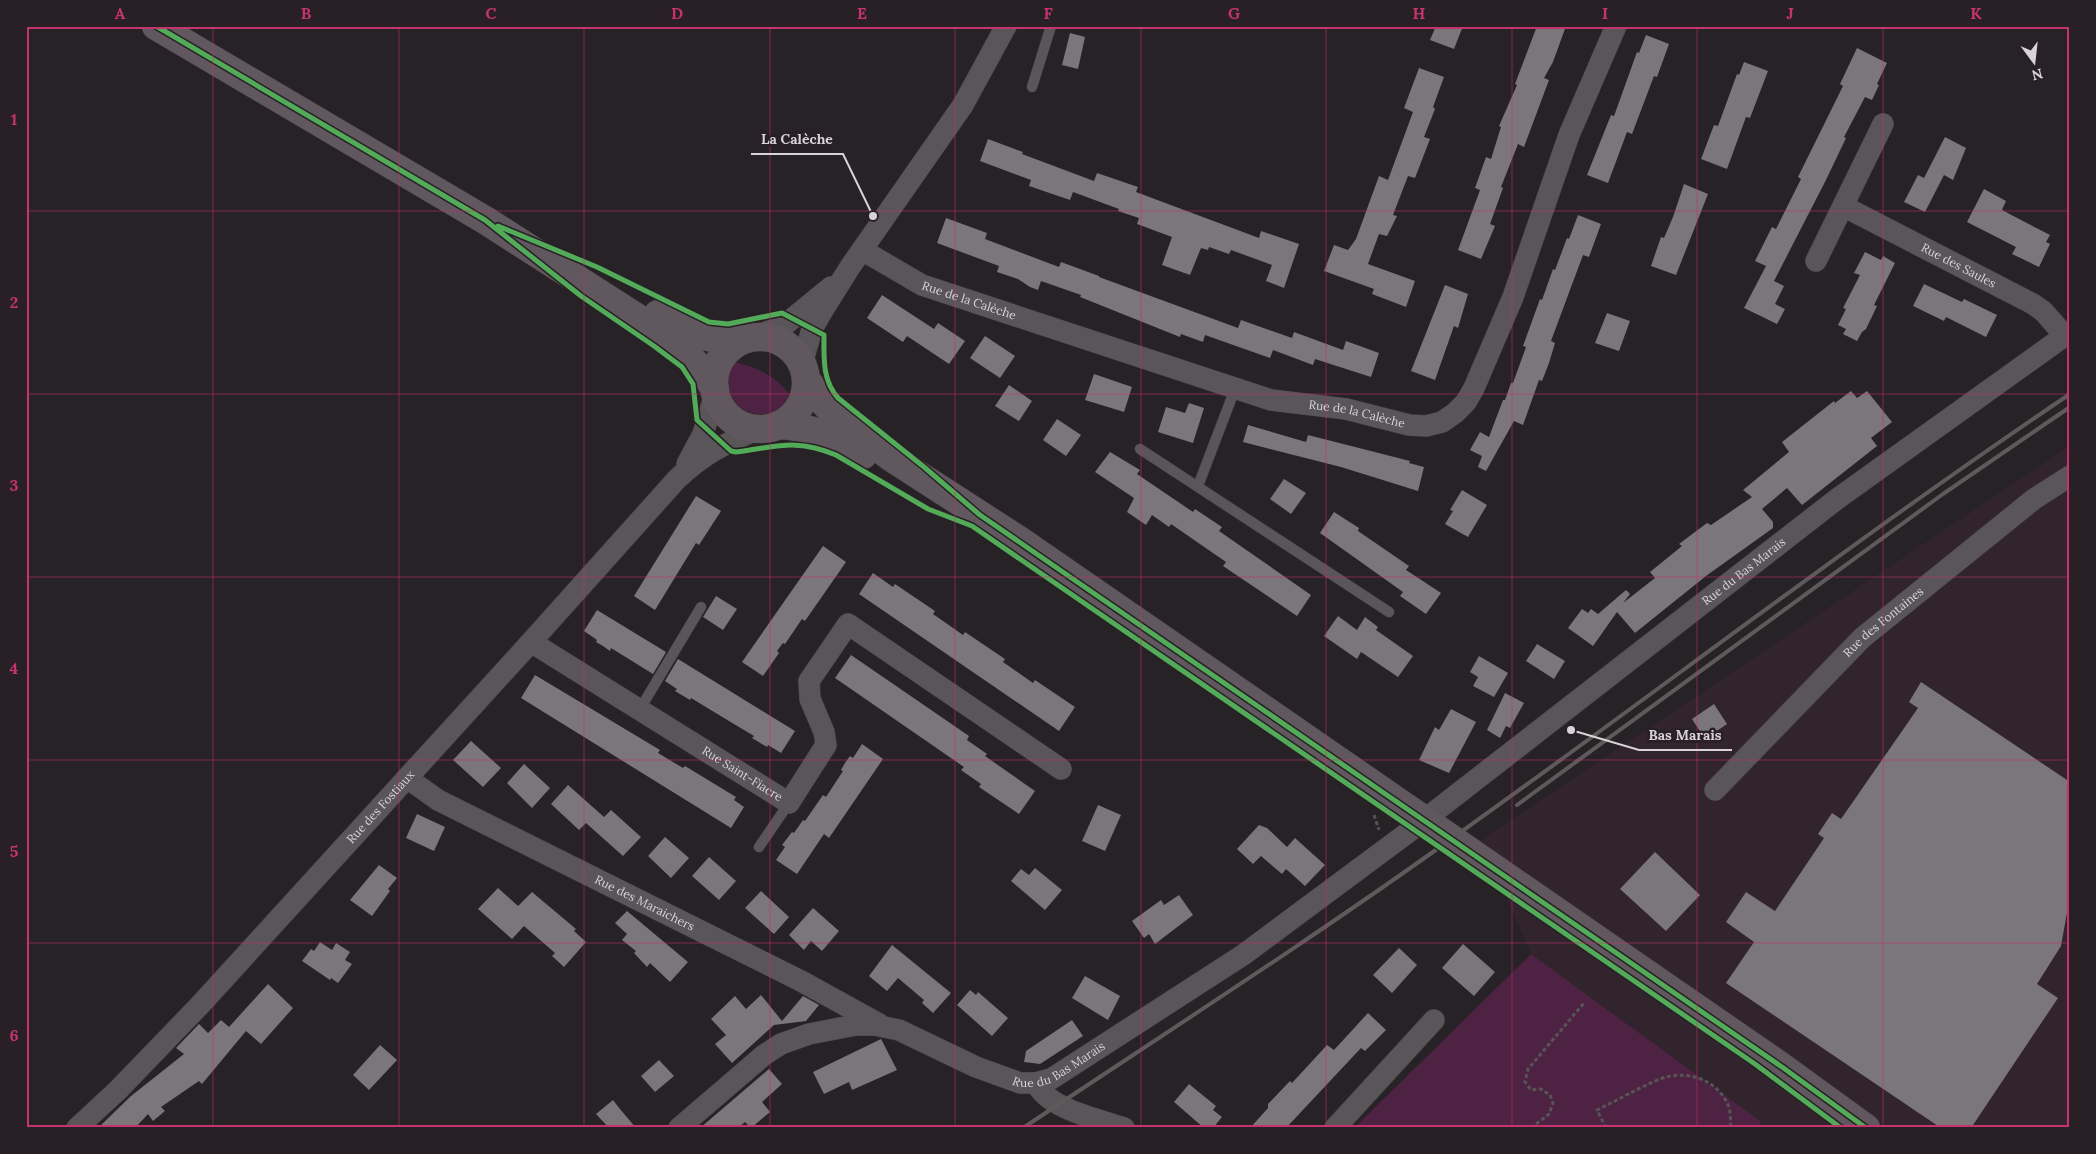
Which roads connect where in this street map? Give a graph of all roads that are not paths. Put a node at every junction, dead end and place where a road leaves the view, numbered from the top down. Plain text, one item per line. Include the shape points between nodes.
1 (156, 26) edge
2 (1006, 26) edge
3 (1051, 26) edge
4 (1616, 26) edge
5 (1032, 87) dead end
6 (1883, 124) dead end
7 (1843, 206) junction
8 (485, 220) junction
9 (856, 259) junction
10 (1816, 261) dead end
11 (2067, 334) edge
12 (751, 338) junction
13 (804, 372) junction
14 (1235, 388) junction
15 (715, 392) junction
16 (769, 427) junction
17 (1140, 448) dead end
18 (2070, 476) edge
19 (677, 479) junction
20 (1198, 486) junction
21 (701, 607) dead end
22 (1389, 612) dead end
23 (531, 642) junction
24 (640, 709) junction
25 (1061, 769) dead end
26 (407, 778) junction
27 (1715, 790) dead end
28 (790, 802) junction
29 (1419, 824) junction
30 (760, 847) dead end
31 (1434, 1020) dead end
32 (884, 1026) junction
33 (1036, 1083) junction
34 (77, 1128) edge
35 (679, 1128) edge
36 (1124, 1128) edge
37 (1335, 1128) edge
38 (1841, 1128) edge
39 (1866, 1128) edge

1 - 8 main road
2 - 9 street via 963,106
3 - 5 lane
4 - 14 street, Rue de la Calèche via 1557,166 1510,305 1471,395 1455,413 1434,424 1418,426 1346,409 1281,402
6 - 7 street
7 - 10 street
7 - 11 street, Rue des Saules via 2033,304
8 - 12 main road via 684,329 706,337
8 - 15 main road via 666,337 698,365
9 - 12 street via 834,285 786,323
9 - 13 street via 812,329
9 - 14 street, Rue de la Calèche via 922,285
11 - 29 street, Rue du Bas Marais via 1844,494
12 - 13 main road via 770,338 783,343 794,352
12 - 15 main road via 730,348 721,358 714,376
13 - 16 main road via 805,394 799,406 790,417
13 - 29 main road via 829,409 863,437 1019,540
14 - 20 lane
15 - 16 main road via 723,411 734,420 746,427
15 - 19 street, Rue des Fostiaux via 709,419 697,448
16 - 19 street, Rue des Fostiaux via 713,450
16 - 29 main road via 801,427 848,446
17 - 20 lane
18 - 27 street, Rue des Fontaines via 2034,499 1862,638
19 - 23 street, Rue des Fostiaux
20 - 22 lane
21 - 24 lane
23 - 24 street, Rue Saint-Fiacre
23 - 26 street, Rue des Fostiaux
24 - 28 street, Rue Saint-Fiacre
25 - 28 street, Rue Saint-Fiacre via 848,624 809,681 810,699 826,745
26 - 32 street, Rue des Maraichers via 438,800 792,976
26 - 34 street, Rue des Fostiaux via 200,1005
28 - 30 lane
29 - 33 street, Rue du Bas Marais via 1242,956 1057,1076
29 - 38 main road
29 - 39 main road via 1774,1061
31 - 37 street
32 - 33 street, Rue du Bas Marais via 998,1076 1020,1083
32 - 35 street, Rue du Bas Marais via 849,1026 809,1034 781,1044
33 - 36 street via 1042,1093 1059,1104

